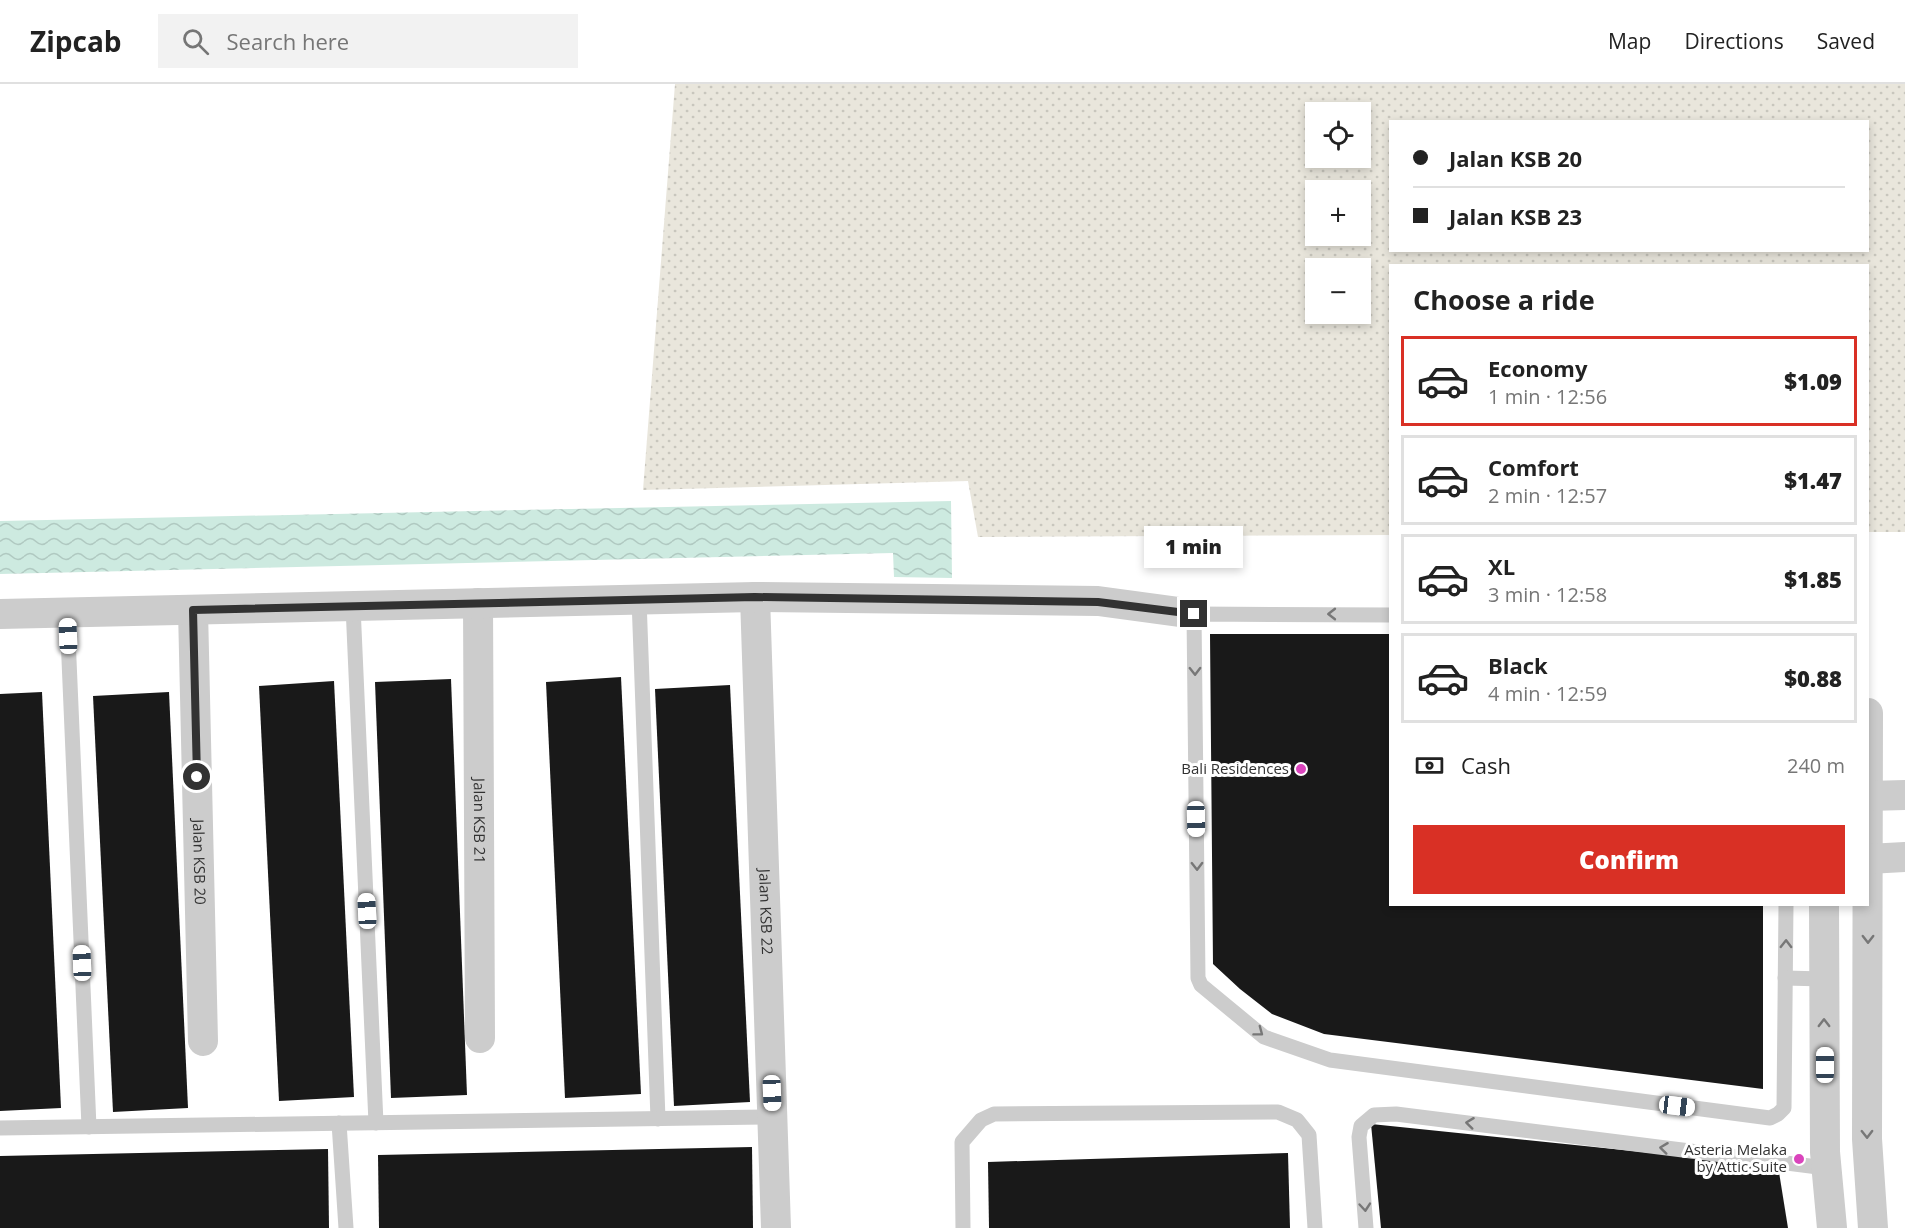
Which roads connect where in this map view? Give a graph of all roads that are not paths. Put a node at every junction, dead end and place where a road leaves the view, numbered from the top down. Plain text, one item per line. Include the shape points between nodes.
1 (755, 597) junction
2 (639, 599) junction
3 (478, 603) junction
4 (352, 606) junction
5 (193, 610) junction
6 (67, 613) junction
7 (1194, 614) junction
8 (0, 615) edge
9 (1389, 615) edge
10 (1905, 795) edge
11 (1869, 796) edge
12 (1905, 857) edge
13 (1869, 859) edge
14 (1786, 906) edge
15 (1824, 906) edge
16 (1868, 906) edge
17 (1785, 978) junction
18 (1824, 979) junction
19 (480, 1038) dead end
20 (203, 1041) dead end
21 (772, 1117) junction
22 (658, 1119) junction
23 (339, 1123) junction
24 (376, 1123) junction
25 (89, 1127) junction
26 (0, 1128) edge
27 (1826, 1168) junction
28 (346, 1228) edge
29 (776, 1228) edge
30 (963, 1228) edge
31 (1315, 1228) edge
32 (1366, 1228) edge
33 (1832, 1228) edge
34 (1873, 1228) edge

1 - 2 street
1 - 7 street via 1098,602
1 - 21 street, Jalan KSB 22
2 - 3 street
2 - 22 lane
3 - 4 street
3 - 19 street, Jalan KSB 21
4 - 5 street
4 - 24 lane
5 - 6 street
5 - 20 street, Jalan KSB 20
6 - 8 street
6 - 25 lane
9 -> 7 lane
7 -> 17 lane via 1198,978 1201,985 1264,1036 1330,1060 1770,1118 1784,1108
10 - 11 street
12 - 13 street
17 -> 14 lane
15 - 18 street
16 -> 34 street via 1867,1139
17 - 18 lane
27 -> 18 street
21 - 22 lane
21 - 29 street, Jalan KSB 22
22 - 24 lane
23 - 24 lane
23 - 25 lane
23 - 28 lane
25 - 26 lane
27 -> 32 lane via 1396,1114 1374,1115 1361,1126 1359,1137
27 - 33 street
30 - 31 lane via 962,1142 981,1120 994,1114 1278,1112 1298,1120 1309,1135

